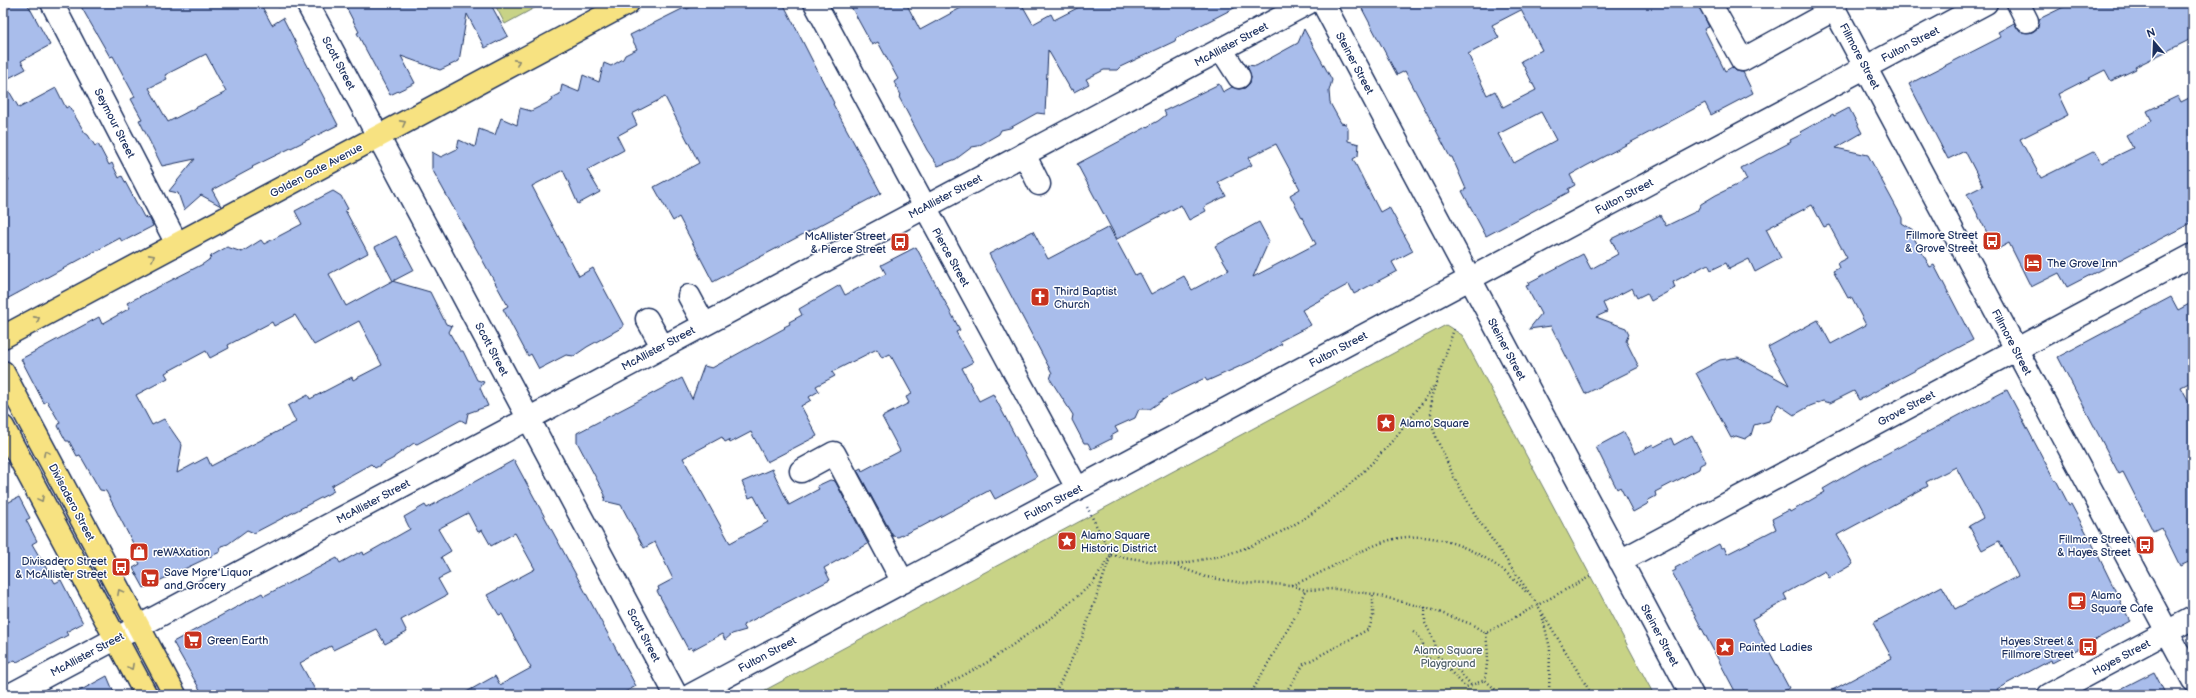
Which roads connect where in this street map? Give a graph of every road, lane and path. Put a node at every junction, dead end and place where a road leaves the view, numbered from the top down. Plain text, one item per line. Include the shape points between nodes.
1 (52, 3) edge
2 (277, 3) edge
3 (307, 3) edge
4 (628, 3) edge
5 (815, 3) edge
6 (1308, 3) edge
7 (1323, 3) edge
8 (1710, 3) edge
9 (1982, 4) edge
10 (1833, 6) edge
11 (280, 8) dead end
12 (1221, 49) junction
13 (1866, 67) junction
14 (1239, 77) dead end
15 (378, 136) junction
16 (1024, 154) junction
17 (1039, 184) dead end
18 (924, 207) junction
19 (177, 244) junction
20 (2193, 255) edge
21 (1470, 279) junction
22 (689, 296) dead end
23 (647, 319) dead end
24 (704, 324) junction
25 (1454, 329) dead end
26 (3, 337) edge
27 (662, 346) junction
28 (2016, 349) junction
29 (3, 372) edge
30 (1435, 384) junction
31 (528, 418) junction
32 (3, 427) edge
33 (801, 471) dead end
34 (1077, 488) junction
35 (1092, 516) dead end
36 (1111, 555) junction
37 (1620, 561) junction
38 (1174, 565) junction
39 (1592, 576) dead end
40 (903, 582) junction
41 (1291, 586) junction
42 (1305, 590) junction
43 (1373, 594) junction
44 (1538, 604) junction
45 (1425, 607) junction
46 (2193, 618) edge
47 (139, 626) junction
48 (1413, 632) dead end
49 (2167, 632) junction
50 (1486, 633) junction
51 (116, 638) junction
52 (1422, 649) junction
53 (1435, 652) junction
54 (1485, 680) junction
55 (2193, 680) edge
56 (1472, 685) junction
57 (10, 695) edge
58 (146, 695) edge
59 (175, 695) edge
60 (676, 695) edge
61 (691, 695) edge
62 (927, 695) edge
63 (1054, 695) edge
64 (1250, 695) edge
65 (1284, 695) edge
66 (1501, 695) edge
67 (1549, 695) edge
68 (1592, 695) edge
69 (1692, 695) edge
70 (2049, 695) edge

1 - 19 street, Seymour Street
2 - 11 path
3 - 15 street, Scott Street
15 -> 4 main road, Golden Gate Avenue
5 - 18 street, Pierce Street
6 - 12 street, McAllister Street
7 - 21 street, Steiner Street
8 - 10 street via 1742,60
9 - 13 street, Fulton Street
10 - 13 street, Fillmore Street
12 - 14 street
12 - 16 street, McAllister Street
13 - 21 street, Fulton Street
13 - 28 street, Fillmore Street
15 - 19 main road, Golden Gate Avenue
15 - 31 street, Scott Street
16 - 17 street
16 - 18 street, McAllister Street
18 - 24 street, McAllister Street
18 - 34 street, Pierce Street
26 -> 19 main road, Golden Gate Avenue
20 - 28 street, Grove Street
21 - 34 street, Fulton Street
21 - 37 street, Steiner Street
22 - 24 street
23 - 27 street
24 - 27 street, McAllister Street
25 - 30 path
27 - 31 street, McAllister Street
28 - 37 street, Grove Street
28 - 49 street, Fillmore Street
47 -> 29 main road, Divisadero Street
30 - 38 path via 1398,435 1366,470 1317,510 1235,552
30 - 44 path via 1430,411 1431,423 1445,459 1487,533
31 - 47 street, McAllister Street
31 - 60 street, Scott Street
32 -> 51 main road
33 - 40 street via 834,454
34 - 40 street, Fulton Street
35 - 36 path
36 - 38 path
36 - 62 path via 1093,583 1054,616 994,658
36 - 63 path via 1082,638
37 - 69 street, Steiner Street
38 - 41 path via 1206,578
39 - 44 path
40 - 61 street, Fulton Street
41 - 42 path
41 - 44 path via 1380,544 1394,539 1420,537 1452,544 1484,556 1509,573
42 - 43 path via 1335,589
42 - 64 path via 1296,615
43 - 45 path
43 - 65 path via 1373,616 1369,628 1304,664
44 - 50 path
44 - 67 path via 1550,648
44 - 68 path
45 - 50 path via 1471,624
45 - 53 path via 1425,623 1432,635
46 - 49 street, Hayes Street
47 - 51 street, McAllister Street
47 - 59 main road, Divisadero Street
48 - 52 path via 1422,640
49 - 55 street, Fillmore Street
49 - 70 street, Hayes Street
50 - 54 path via 1488,655
51 - 57 street, McAllister Street
51 -> 58 main road
52 - 53 path
52 - 56 path via 1420,653 1450,671 1466,687
53 - 56 path
54 - 56 path
54 - 66 path

